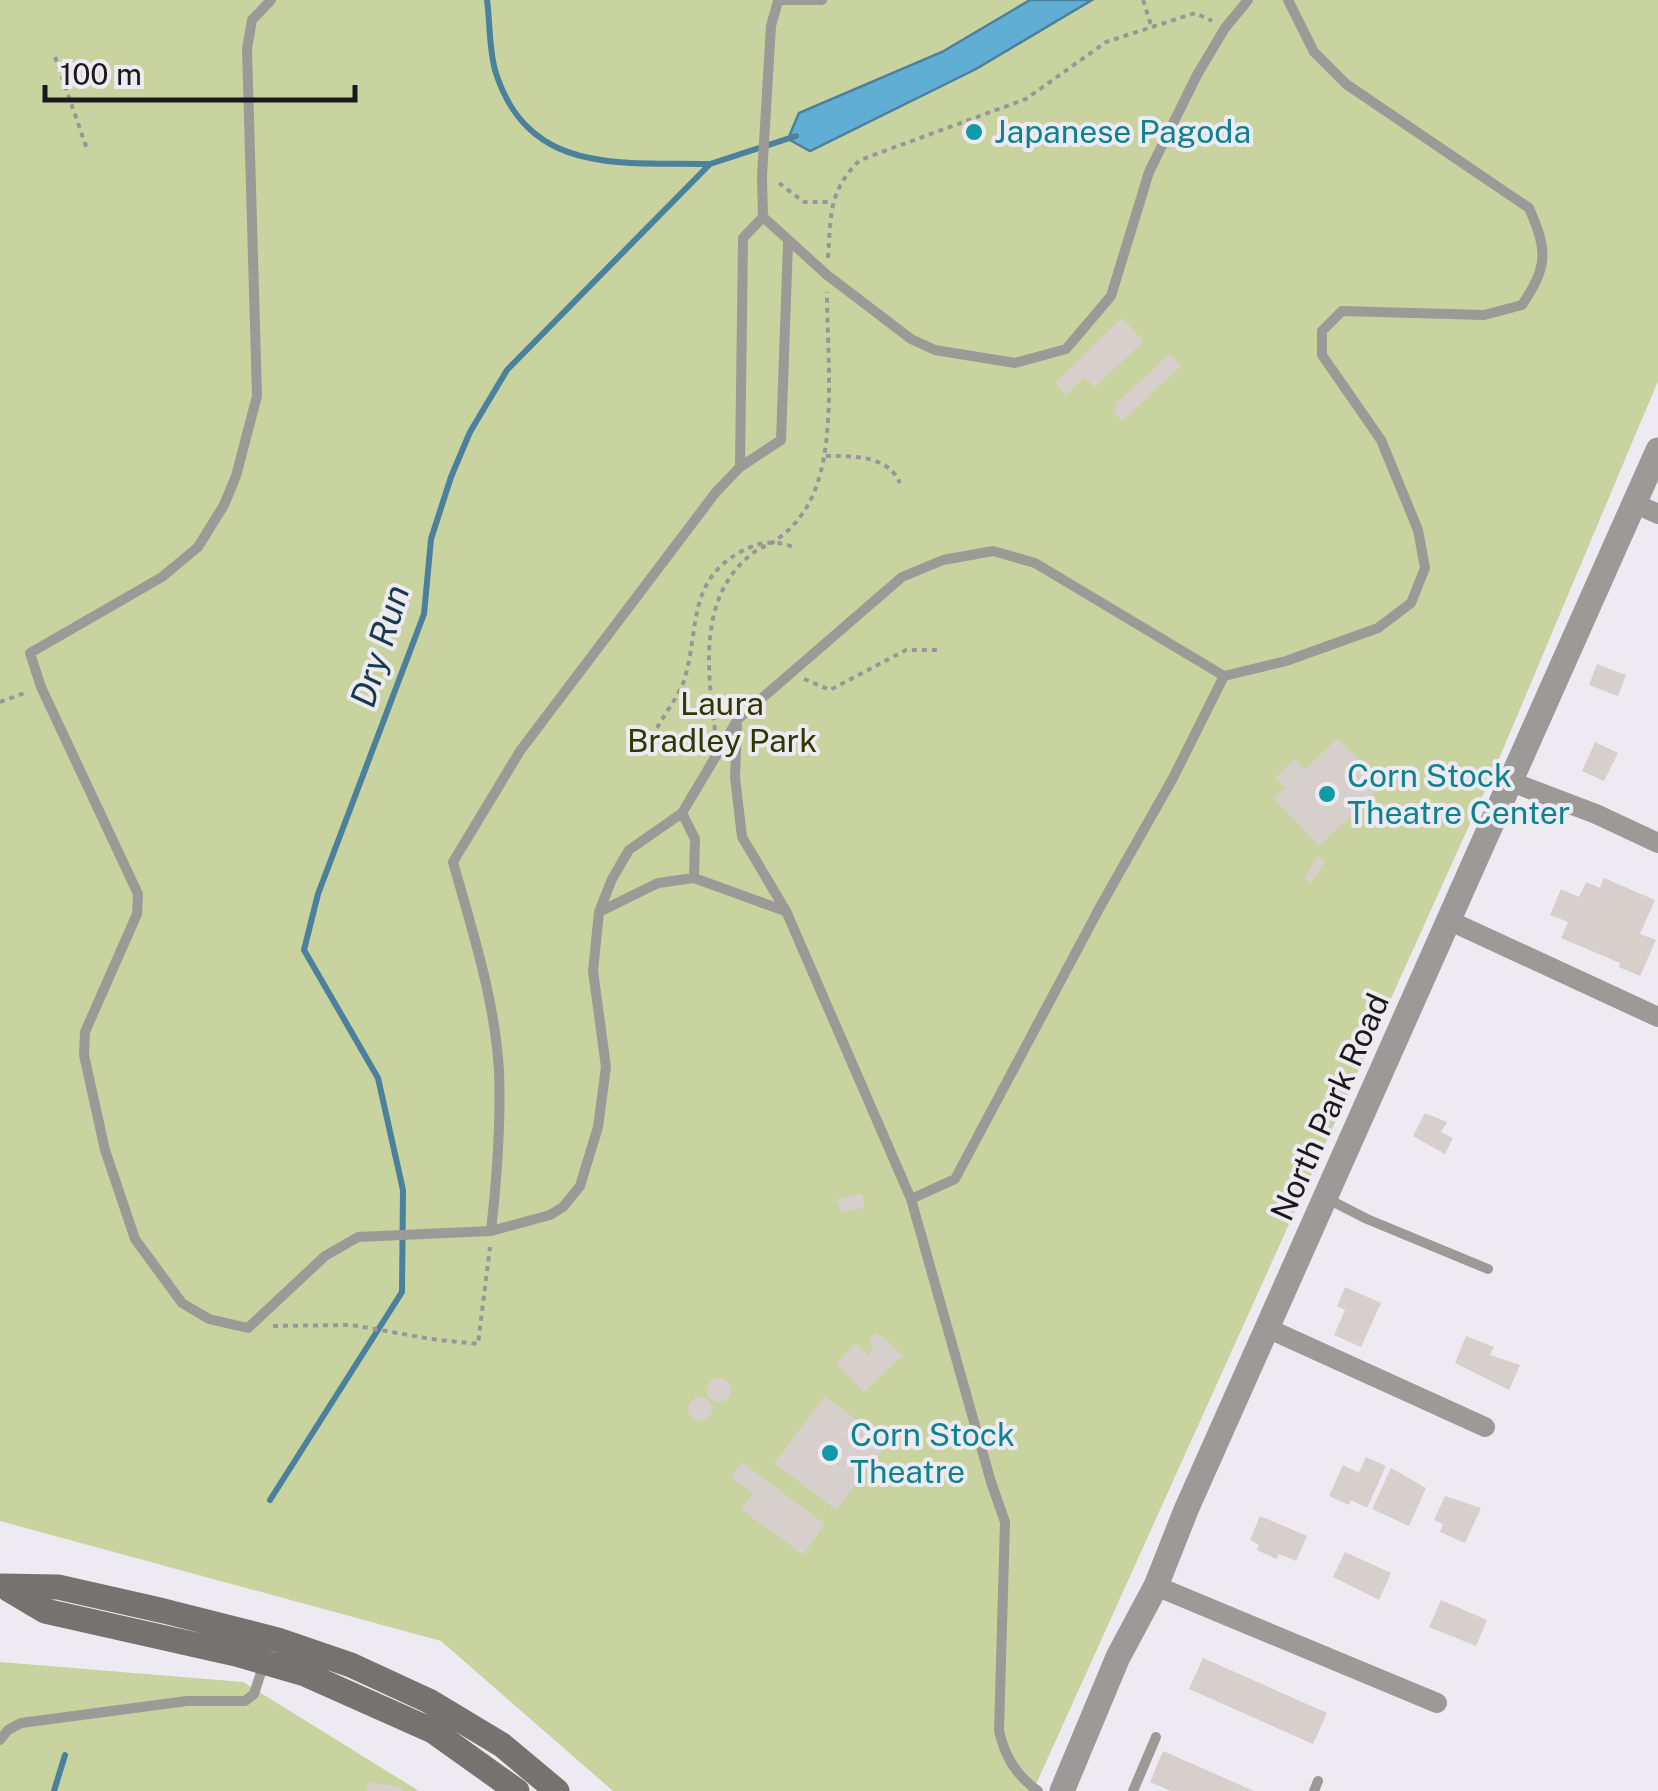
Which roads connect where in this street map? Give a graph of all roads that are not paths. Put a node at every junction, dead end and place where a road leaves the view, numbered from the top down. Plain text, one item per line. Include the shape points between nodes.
1 (271, 0) edge
2 (778, 0) edge
3 (822, 0) edge
4 (1248, 0) edge
5 (1288, 0) edge
6 (763, 218) junction
7 (788, 243) junction
8 (1658, 450) edge
9 (740, 467) junction
10 (1647, 509) edge
11 (1224, 676) junction
12 (738, 719) junction
13 (1509, 781) junction
14 (682, 813) junction
15 (1658, 843) edge
16 (694, 878) junction
17 (786, 911) junction
18 (598, 912) junction
19 (1448, 920) junction
20 (1658, 1017) edge
21 (1325, 1197) junction
22 (912, 1198) junction
23 (492, 1232) junction
24 (1488, 1268) dead end
25 (1268, 1328) junction
26 (1485, 1427) dead end
27 (2, 1586) edge
28 (1156, 1586) junction
29 (264, 1662) junction
30 (1437, 1703) dead end
31 (1156, 1737) dead end
32 (0, 1740) edge
33 (516, 1791) edge
34 (557, 1791) edge
35 (1038, 1791) edge
36 (1062, 1791) edge
37 (1133, 1791) edge

1 - 23 lane via 252,20 247,50 257,396 236,476 198,547 162,577 30,654 138,894 137,914 86,1032 84,1055 135,1238 182,1303 209,1320 248,1328 326,1256 358,1237
2 - 3 lane
2 - 6 lane via 771,26
4 - 7 lane via 1225,28 1149,172 1112,296 1066,349 1015,363 935,350
5 - 11 lane via 1314,52 1346,84 1529,208 1543,240 1540,278 1522,305 1484,316 1342,312 1322,330 1322,355 1381,440 1418,530 1425,568 1411,603 1378,628
6 - 7 lane
6 - 9 lane via 744,238
7 - 9 lane via 781,440
8 - 10 street, North Park Road
9 - 23 lane via 520,751 453,862 483,971 499,1068
10 - 13 street, North Park Road
11 - 12 lane via 1036,563 992,551 902,577
11 - 22 lane via 954,1179
12 - 14 lane
12 - 17 lane via 734,777 742,836
13 - 15 street
13 - 19 street, North Park Road
14 - 16 lane via 695,838
14 - 18 lane via 629,850
16 - 17 lane
16 - 18 lane via 658,883
17 - 22 lane
18 - 23 lane via 593,970 606,1067 598,1128 580,1186 550,1215
19 - 20 street
19 - 21 street, North Park Road
21 - 24 lane
21 - 25 street, North Park Road
22 - 35 lane via 1005,1522 998,1731 1004,1755
25 - 26 street
25 - 28 street, North Park Road
27 - 29 main road via 44,1610
27 - 34 main road via 58,1587 164,1611 352,1666 502,1745
28 - 30 street
28 - 36 street, North Park Road
29 - 32 lane via 254,1694 244,1702 188,1701 21,1723
29 - 33 main road via 434,1731
31 - 37 lane

